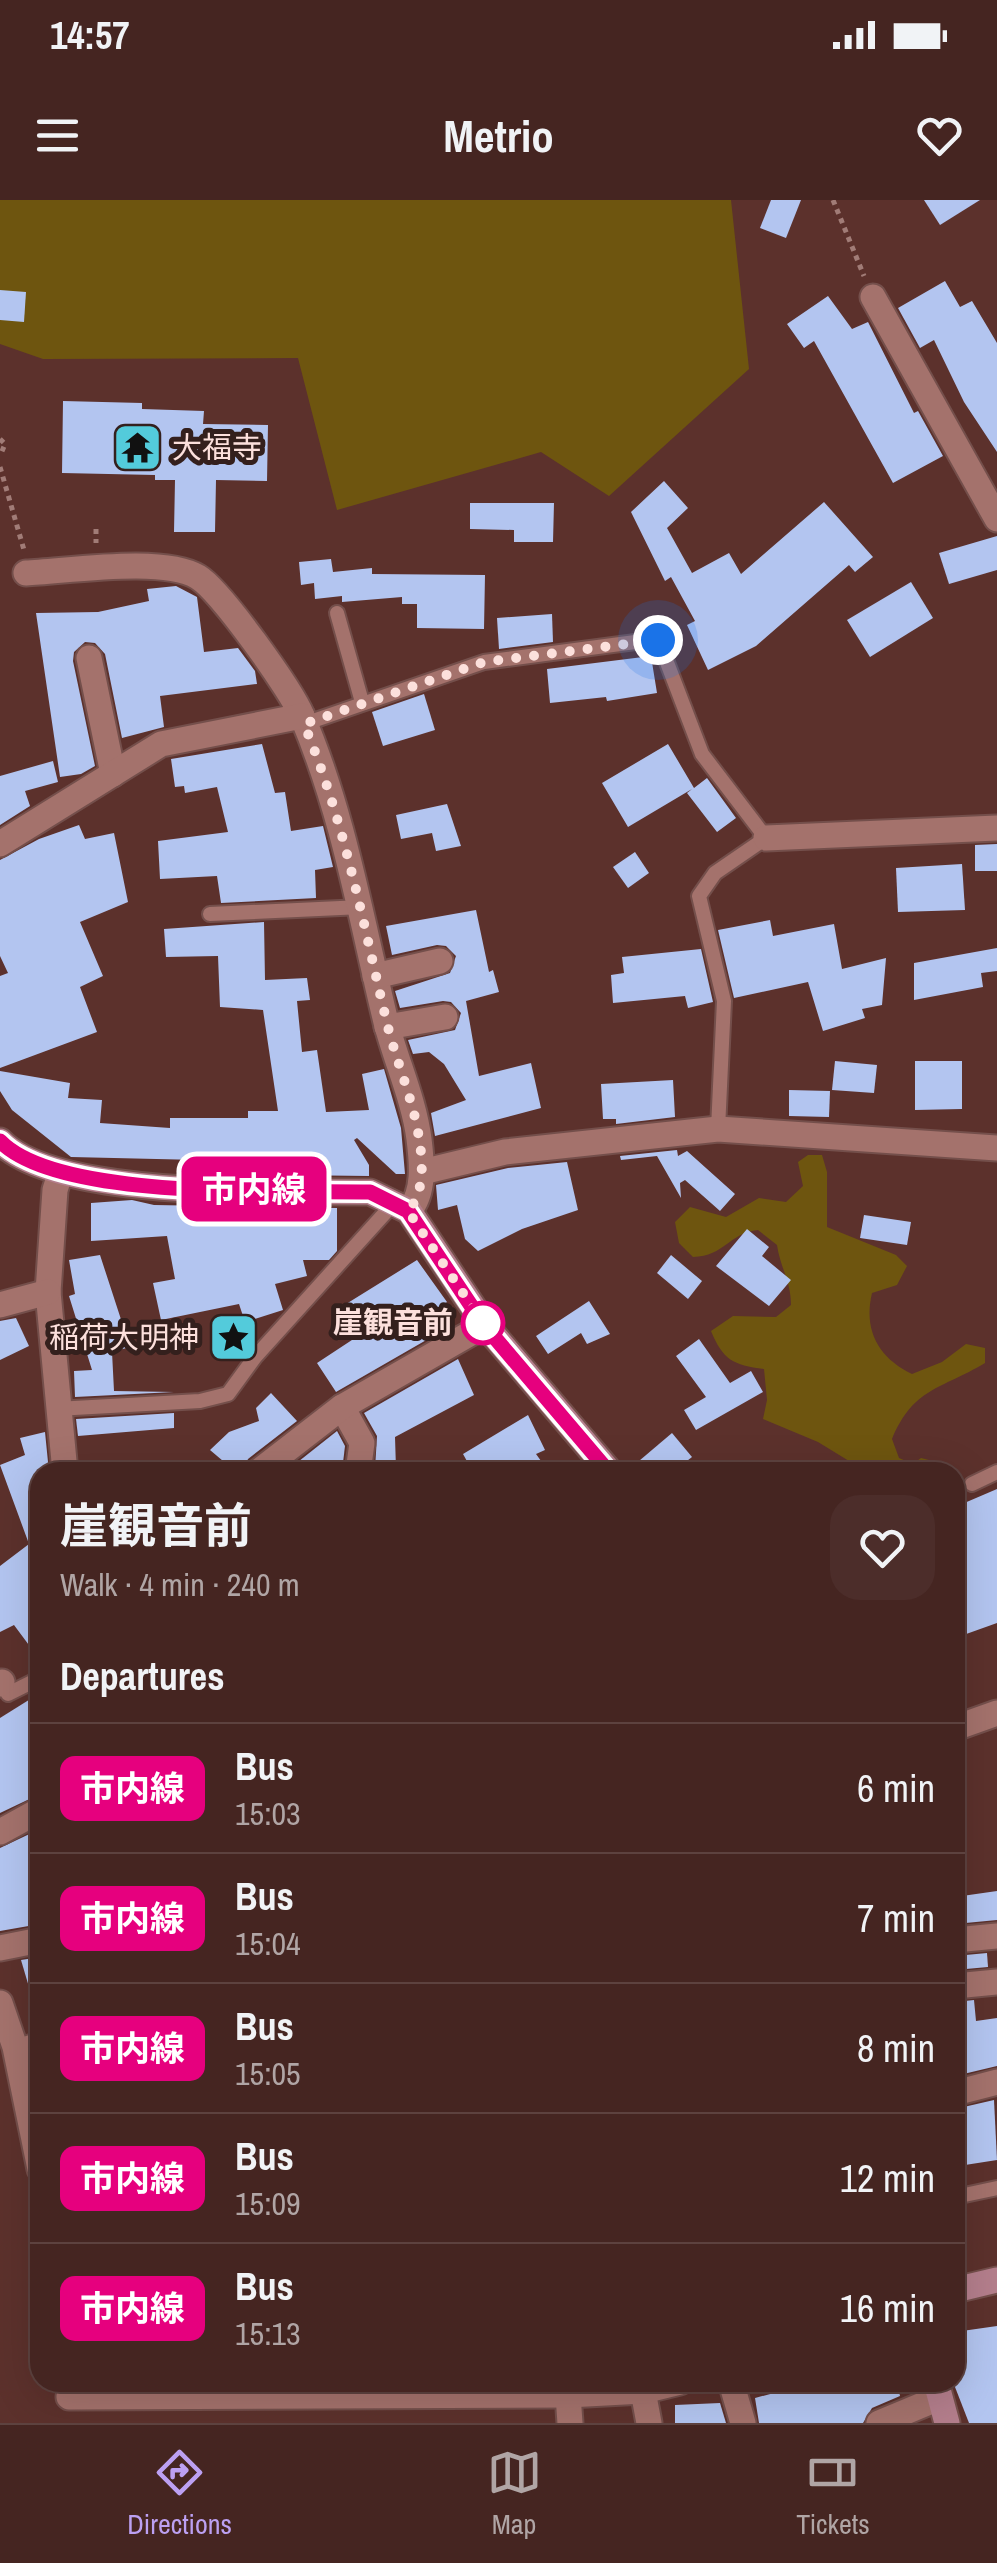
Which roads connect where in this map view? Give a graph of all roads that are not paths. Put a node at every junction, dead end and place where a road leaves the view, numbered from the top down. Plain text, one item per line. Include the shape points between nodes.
1 (872, 297) road end
2 (997, 519) edge
3 (26, 573) road end
4 (337, 613) dead end
5 (90, 658) dead end
6 (362, 702) junction
7 (303, 720) junction
8 (112, 774) junction
9 (997, 828) edge
10 (766, 838) junction
11 (0, 844) edge
12 (362, 908) junction
13 (210, 914) dead end
14 (440, 961) dead end
15 (375, 976) junction
16 (444, 1017) dead end
17 (388, 1026) junction
18 (718, 1128) junction
19 (1, 1144) edge
20 (997, 1148) edge
21 (422, 1172) junction
22 (60, 1174) junction
23 (401, 1207) junction
24 (48, 1292) junction
25 (0, 1306) edge
26 (484, 1325) junction
27 (342, 1407) junction
28 (56, 1408) junction
29 (64, 1462) edge
30 (271, 1462) edge
31 (359, 1462) edge
32 (596, 1462) edge
33 (997, 1472) edge
34 (972, 1484) dead end
35 (1, 1681) edge
36 (30, 1683) edge
37 (997, 1713) edge
38 (965, 1724) edge
39 (30, 1816) edge
40 (0, 1832) edge
41 (997, 1936) edge
42 (965, 1939) edge
43 (30, 1942) edge
44 (0, 1948) edge
45 (997, 1982) edge
46 (965, 1985) edge
47 (0, 2003) edge
48 (28, 2044) edge
49 (997, 2082) edge
50 (965, 2090) edge
51 (997, 2188) edge
52 (965, 2195) edge
53 (997, 2280) edge
54 (965, 2288) edge
55 (383, 2392) edge
56 (427, 2392) edge
57 (628, 2392) edge
58 (643, 2392) edge
59 (734, 2392) edge
60 (933, 2392) edge
61 (938, 2392) edge
62 (568, 2396) junction
63 (70, 2401) edge
64 (203, 2411) edge
65 (570, 2423) edge
66 (649, 2423) edge
67 (742, 2423) edge
68 (879, 2423) edge
69 (947, 2423) edge

1 - 2 street
3 - 7 street via 176,568 201,578 231,611
4 - 6 lane
5 - 8 street
6 - 7 lane
6 - 10 lane via 484,662 658,640 702,754
7 - 8 street via 161,744
7 - 12 street via 333,794
8 - 11 street
9 - 10 street
10 - 18 lane via 714,872 700,896 724,1001
12 - 13 lane
12 - 15 street
14 - 15 street
15 - 17 street
16 - 17 street
17 - 21 street via 419,1135
18 - 20 street
18 - 21 street via 506,1152
19 - 22 main road
21 - 23 street via 417,1201
22 - 23 main road via 207,1188 370,1192
22 - 24 street
23 - 26 main road
23 - 28 lane via 228,1394
24 - 25 street
24 - 28 street
26 - 27 street
26 - 32 main road
27 - 30 street
27 - 31 street via 362,1444
28 - 29 street
33 - 34 lane
35 - 36 lane via 8,1694
37 - 38 street
39 - 40 street
41 - 42 street
43 - 44 street
45 - 46 street
47 - 48 street
49 - 50 street
51 - 52 lane
53 - 54 main road
55 - 64 street
56 - 62 street
57 - 62 street
58 - 66 street
59 - 67 street
60 - 68 street
61 - 69 main road
62 - 65 street
63 - 64 street

